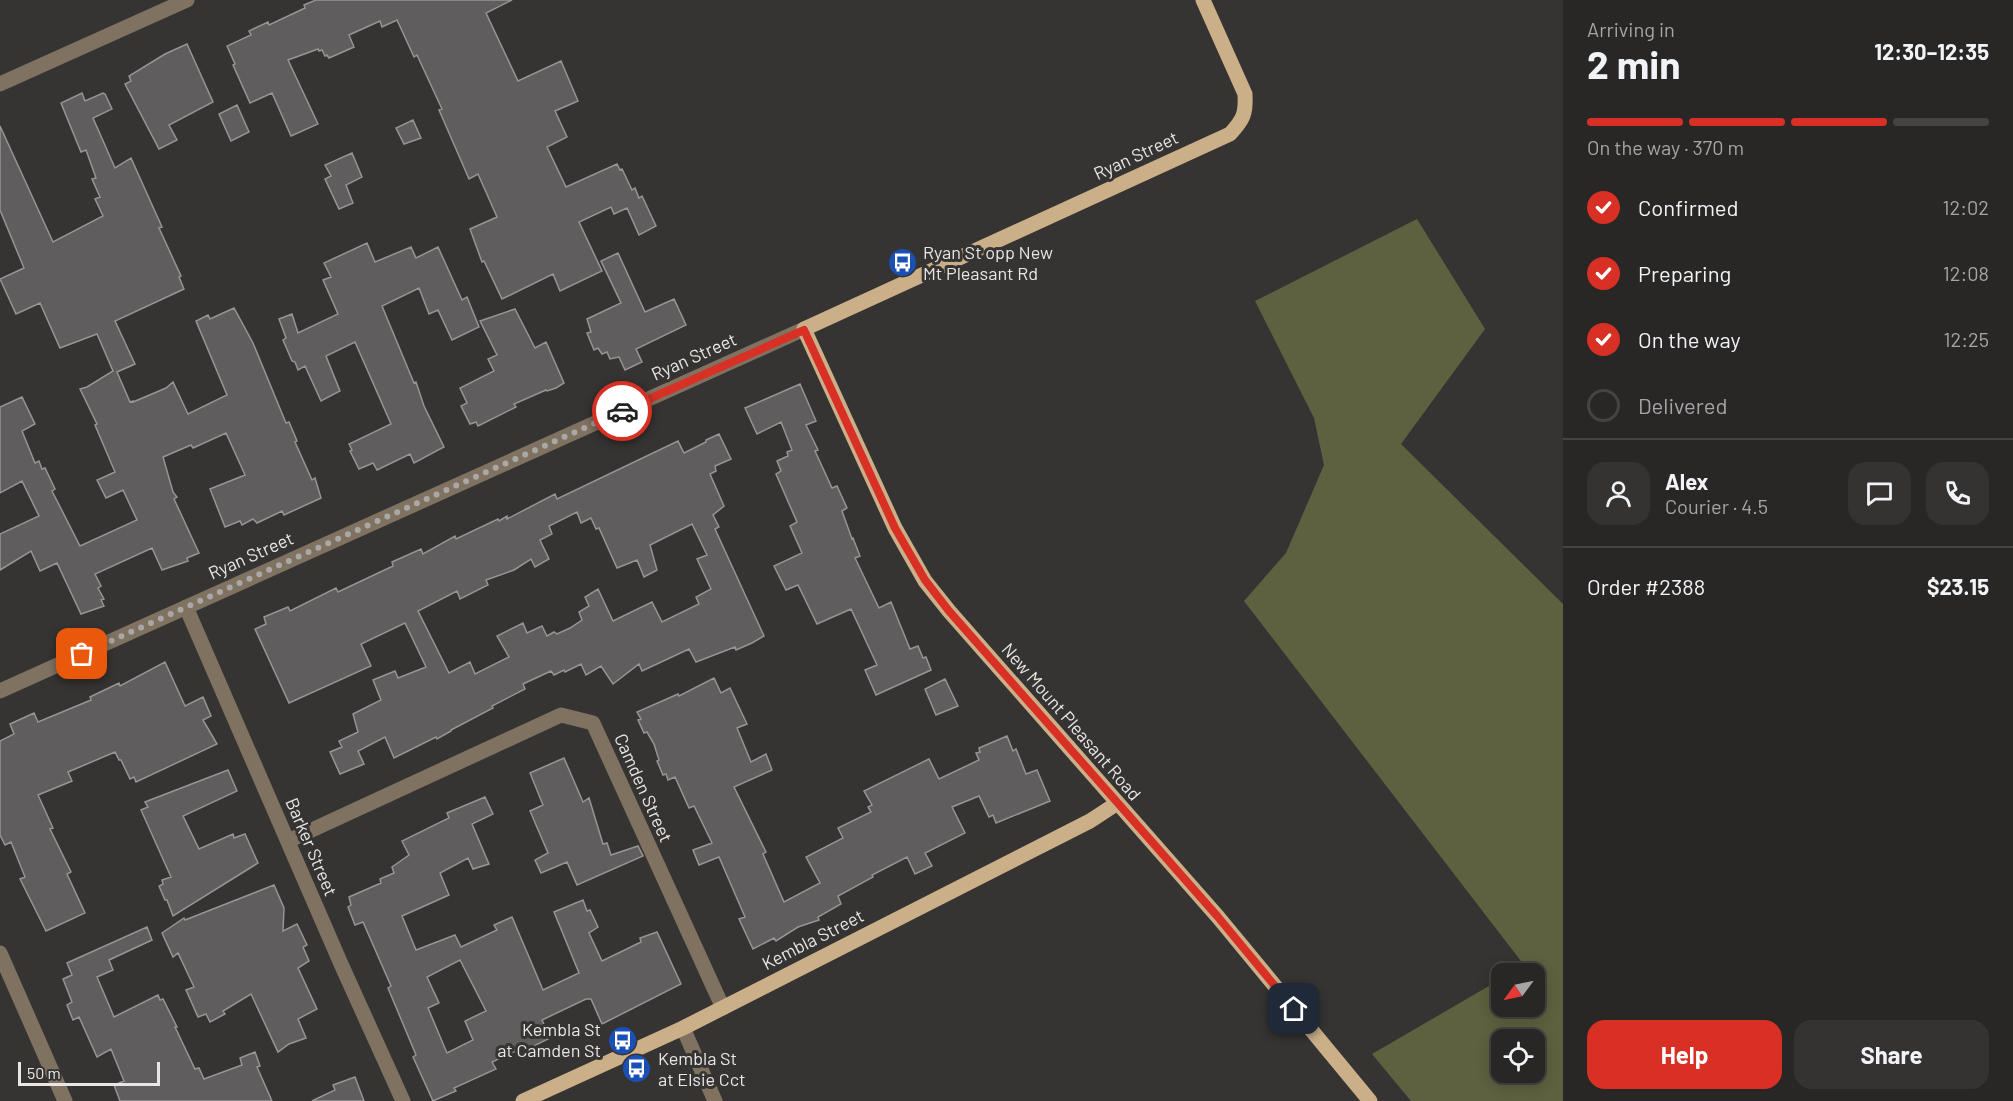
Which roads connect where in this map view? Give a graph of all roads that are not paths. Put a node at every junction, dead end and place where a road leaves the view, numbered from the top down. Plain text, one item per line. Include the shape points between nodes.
1 (187, 0) edge
2 (1203, 0) edge
3 (0, 84) edge
4 (804, 330) junction
5 (186, 607) junction
6 (0, 691) edge
7 (1116, 804) junction
8 (288, 842) junction
9 (0, 953) edge
10 (723, 1008) junction
11 (683, 1028) junction
12 (65, 1101) edge
13 (403, 1101) edge
14 (523, 1101) edge
15 (715, 1101) edge
16 (1370, 1101) edge

1 - 3 street
2 - 4 main road, Ryan Street via 1245,94 1246,110 1241,123 1230,134
4 - 5 street, Ryan Street
4 - 7 main road, New Mount Pleasant Road via 895,528 925,580
5 - 6 street, Ryan Street
5 - 8 street, Barker Street
7 - 10 main road, Kembla Street via 1090,821
7 - 16 main road, New Mount Pleasant Road via 1218,917
8 - 10 street, Camden Street via 561,715 593,723
8 - 13 street, Barker Street
9 - 12 street
10 - 11 main road, Kembla Street
11 - 14 main road, Kembla Street
11 - 15 street

